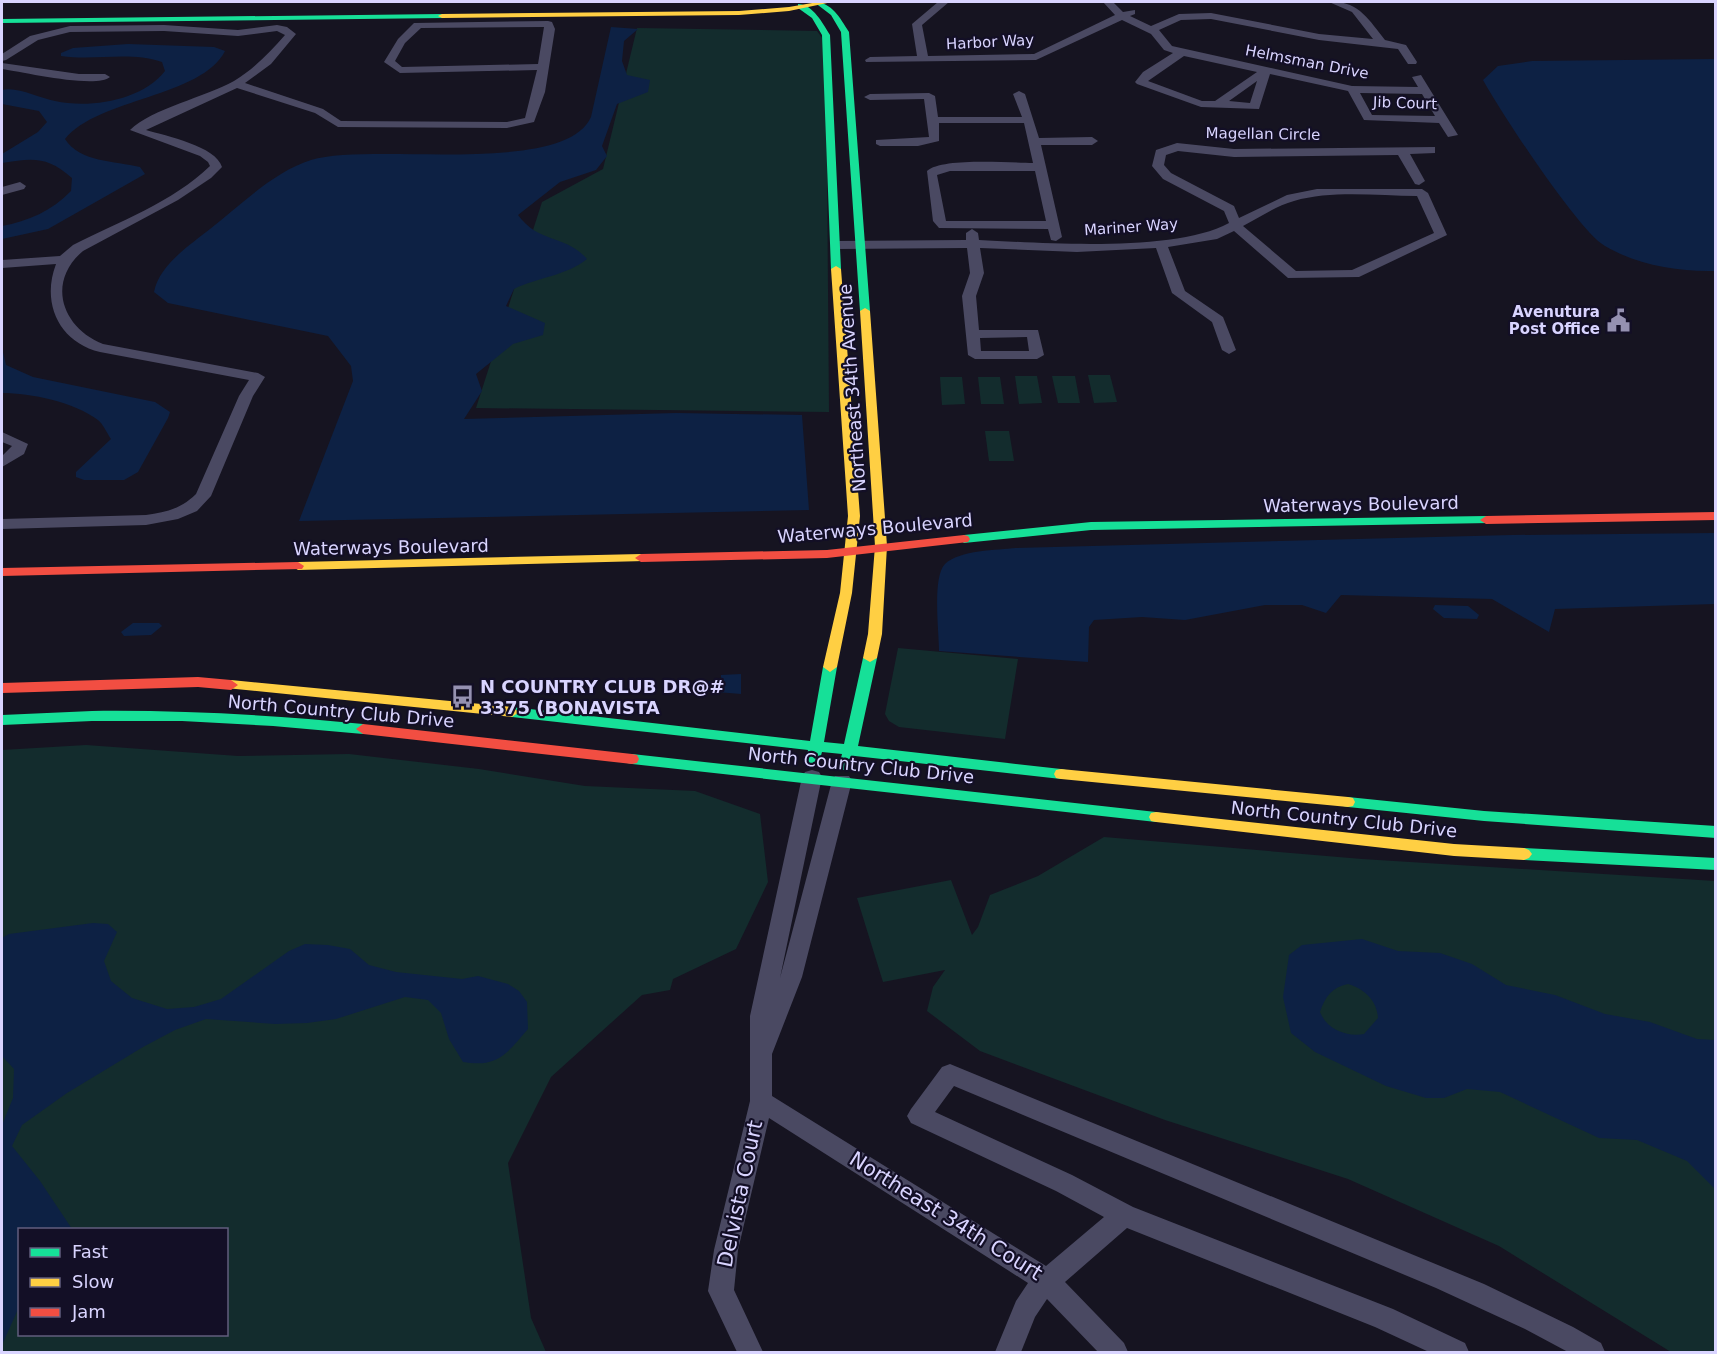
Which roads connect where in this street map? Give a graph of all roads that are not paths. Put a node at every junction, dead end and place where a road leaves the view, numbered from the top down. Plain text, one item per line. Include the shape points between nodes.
1 (823, 2) edge
2 (944, 2) edge
3 (1108, 2) edge
4 (1121, 2) edge
5 (1334, 2) edge
6 (797, 3) edge
7 (2, 14) edge
8 (1126, 14) junction
9 (255, 18) junction
10 (2, 21) edge
11 (1157, 29) junction
12 (1380, 43) junction
13 (1182, 52) junction
14 (2, 58) edge
15 (922, 59) junction
16 (870, 60) dead end
17 (1412, 62) dead end
18 (2, 66) edge
19 (543, 67) junction
20 (1266, 70) junction
21 (105, 77) dead end
22 (1418, 77) dead end
23 (237, 84) junction
24 (1352, 89) junction
25 (1427, 91) junction
26 (1019, 94) dead end
27 (870, 97) dead end
28 (1218, 104) junction
29 (933, 120) junction
30 (1029, 120) junction
31 (1443, 120) junction
32 (1452, 135) dead end
33 (1092, 141) dead end
34 (880, 142) dead end
35 (1035, 142) junction
36 (1431, 150) dead end
37 (1402, 151) junction
38 (1041, 167) junction
39 (20, 186) dead end
40 (1417, 188) junction
41 (2, 191) edge
42 (1234, 221) junction
43 (1056, 236) junction
44 (972, 238) junction
45 (859, 239) junction
46 (837, 240) junction
47 (1161, 244) junction
48 (64, 260) junction
49 (2, 264) edge
50 (972, 334) dead end
51 (1229, 350) dead end
52 (2, 436) edge
53 (2, 462) edge
54 (1716, 503) edge
55 (1716, 516) edge
56 (1007, 520) dead end
57 (2, 524) edge
58 (888, 531) junction
59 (847, 535) junction
60 (881, 546) junction
61 (851, 550) junction
62 (2, 572) edge
63 (2, 688) edge
64 (2, 720) edge
65 (815, 746) junction
66 (850, 749) junction
67 (812, 777) junction
68 (842, 781) junction
69 (1716, 832) edge
70 (1716, 864) edge
71 (760, 1063) junction
72 (761, 1101) junction
73 (1124, 1215) junction
74 (1046, 1280) junction
75 (750, 1353) edge
76 (1008, 1353) edge
77 (1115, 1353) edge
78 (1456, 1353) edge
79 (1592, 1353) edge

1 - 6 street
1 - 45 street, Northeast 34th Avenue via 846,32
2 - 15 street, Harbor Way via 917,24
3 - 8 street
4 - 8 street
5 - 12 street via 1356,10
6 - 9 street
6 - 46 street, Northeast 34th Avenue via 815,17 826,35
7 - 9 street
8 - 11 street
8 - 15 street, Harbor Way via 1036,57
9 - 10 street
9 - 14 street via 238,33 164,28 70,29 34,38
9 - 23 street via 271,30 291,34 267,62
11 - 12 street via 1179,17 1211,16 1319,37
11 - 13 street, Helmsman Drive via 1168,48
12 - 17 street via 1402,47
13 - 20 street, Helmsman Drive
13 - 28 street via 1141,82 1201,104
15 - 16 street, Harbor Way
18 - 21 street
19 - 19 street via 548,24 418,25 408,32 389,62 400,70
19 - 23 street via 530,120 507,125 338,124 319,111
20 - 24 street, Helmsman Drive
20 - 28 street
20 - 28 street via 1256,107
22 - 25 street, Jib Court
23 - 48 street via 136,130 204,153 214,159 216,167 212,173 78,248
24 - 25 street, Helmsman Drive
24 - 31 street, Jib Court via 1368,118
25 - 31 street, Jib Court
26 - 30 street
27 - 29 street via 929,96
29 - 30 street
29 - 34 street via 935,139 931,141
30 - 35 street
31 - 32 street
33 - 35 street
35 - 38 street
36 - 37 street, Magellan Circle
37 - 40 street, Magellan Circle
37 - 42 street, Magellan Circle via 1234,153 1177,147 1160,153 1158,166 1167,176 1230,209
38 - 43 street
38 - 43 street via 935,170 931,174 939,221 943,225
39 - 41 street
40 - 42 street, Mariner Way via 1309,195
40 - 42 street, Magellan Circle via 1441,235 1354,274 1293,275
42 - 43 street, Mariner Way via 1156,236
42 - 47 street, Mariner Way via 1217,236
43 - 44 street, Mariner Way
43 - 47 street, Mariner Way
44 - 45 street, Mariner Way
44 - 50 street via 977,273 969,296
45 - 46 street, Mariner Way
45 - 58 street, Northeast 34th Avenue
46 - 59 street, Northeast 34th Avenue
47 - 51 street via 1179,294 1218,320
48 - 49 street
48 - 57 street via 55,283 55,299 68,331 81,340 100,348 258,377 203,496 191,508 146,520
52 - 53 street via 20,444 19,451
54 - 56 street, Waterways Boulevard via 1119,513
55 - 60 street, Waterways Boulevard via 1091,526
58 - 59 street, Waterways Boulevard
58 - 60 street, Northeast 34th Avenue
59 - 61 street, Northeast 34th Avenue
60 - 61 street, Waterways Boulevard
60 - 66 street, Northeast 34th Avenue via 875,634
61 - 62 street, Waterways Boulevard via 827,554
61 - 65 street, Northeast 34th Avenue
63 - 65 street, North Country Club Drive via 198,682
64 - 67 street, North Country Club Drive via 60,715 198,716 333,726
65 - 66 street, North Country Club Drive
65 - 67 street, Northeast 34th Avenue
66 - 68 street, Northeast 34th Avenue
66 - 69 street, North Country Club Drive via 1484,816
67 - 68 street, North Country Club Drive
67 - 71 street via 761,1016
68 - 70 street, North Country Club Drive via 1454,850
68 - 71 street via 791,977
71 - 72 street
72 - 74 street, Northeast 34th Court
72 - 75 street, Delvista Court via 726,1250 721,1291
73 - 74 street, Northeast 34th Court
73 - 78 street via 1384,1318
73 - 79 street via 919,1116 950,1074 1473,1291
74 - 76 street via 1026,1310
74 - 77 street

